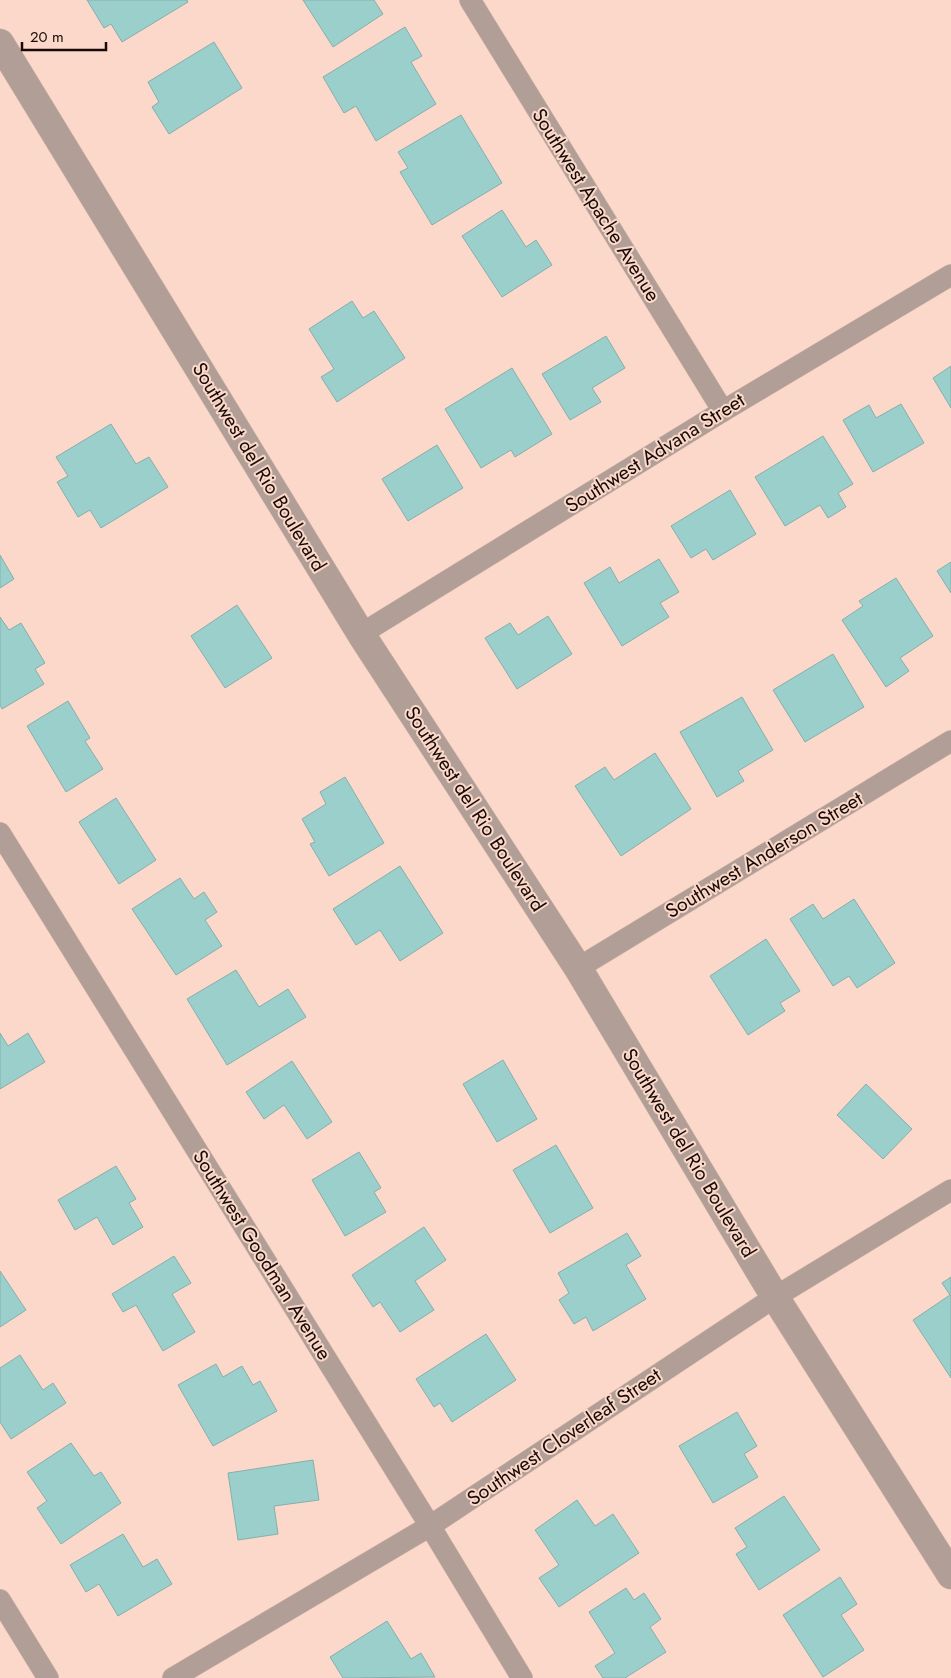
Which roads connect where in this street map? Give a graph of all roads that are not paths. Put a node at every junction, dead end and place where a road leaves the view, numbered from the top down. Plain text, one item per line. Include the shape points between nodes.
1 (470, 0) edge
2 (0, 42) edge
3 (951, 275) edge
4 (723, 411) junction
5 (361, 634) junction
6 (951, 741) edge
7 (0, 833) edge
8 (578, 968) junction
9 (951, 1190) edge
10 (775, 1297) junction
11 (430, 1526) junction
12 (951, 1575) edge
13 (0, 1600) edge
14 (48, 1678) edge
15 (173, 1678) edge
16 (522, 1678) edge

1 - 4 street, Southwest Apache Avenue
2 - 5 street, Southwest del Rio Boulevard
3 - 4 street, Southwest Advana Street
4 - 5 street, Southwest Advana Street
5 - 8 street, Southwest del Rio Boulevard
6 - 8 street, Southwest Anderson Street
7 - 11 street, Southwest Goodman Avenue
8 - 10 street, Southwest del Rio Boulevard
9 - 10 street, Southwest Cloverleaf Street
10 - 11 street, Southwest Cloverleaf Street
10 - 12 street, Southwest del Rio Boulevard
11 - 15 street, Southwest Cloverleaf Street
11 - 16 street, Southwest Goodman Avenue
13 - 14 street

